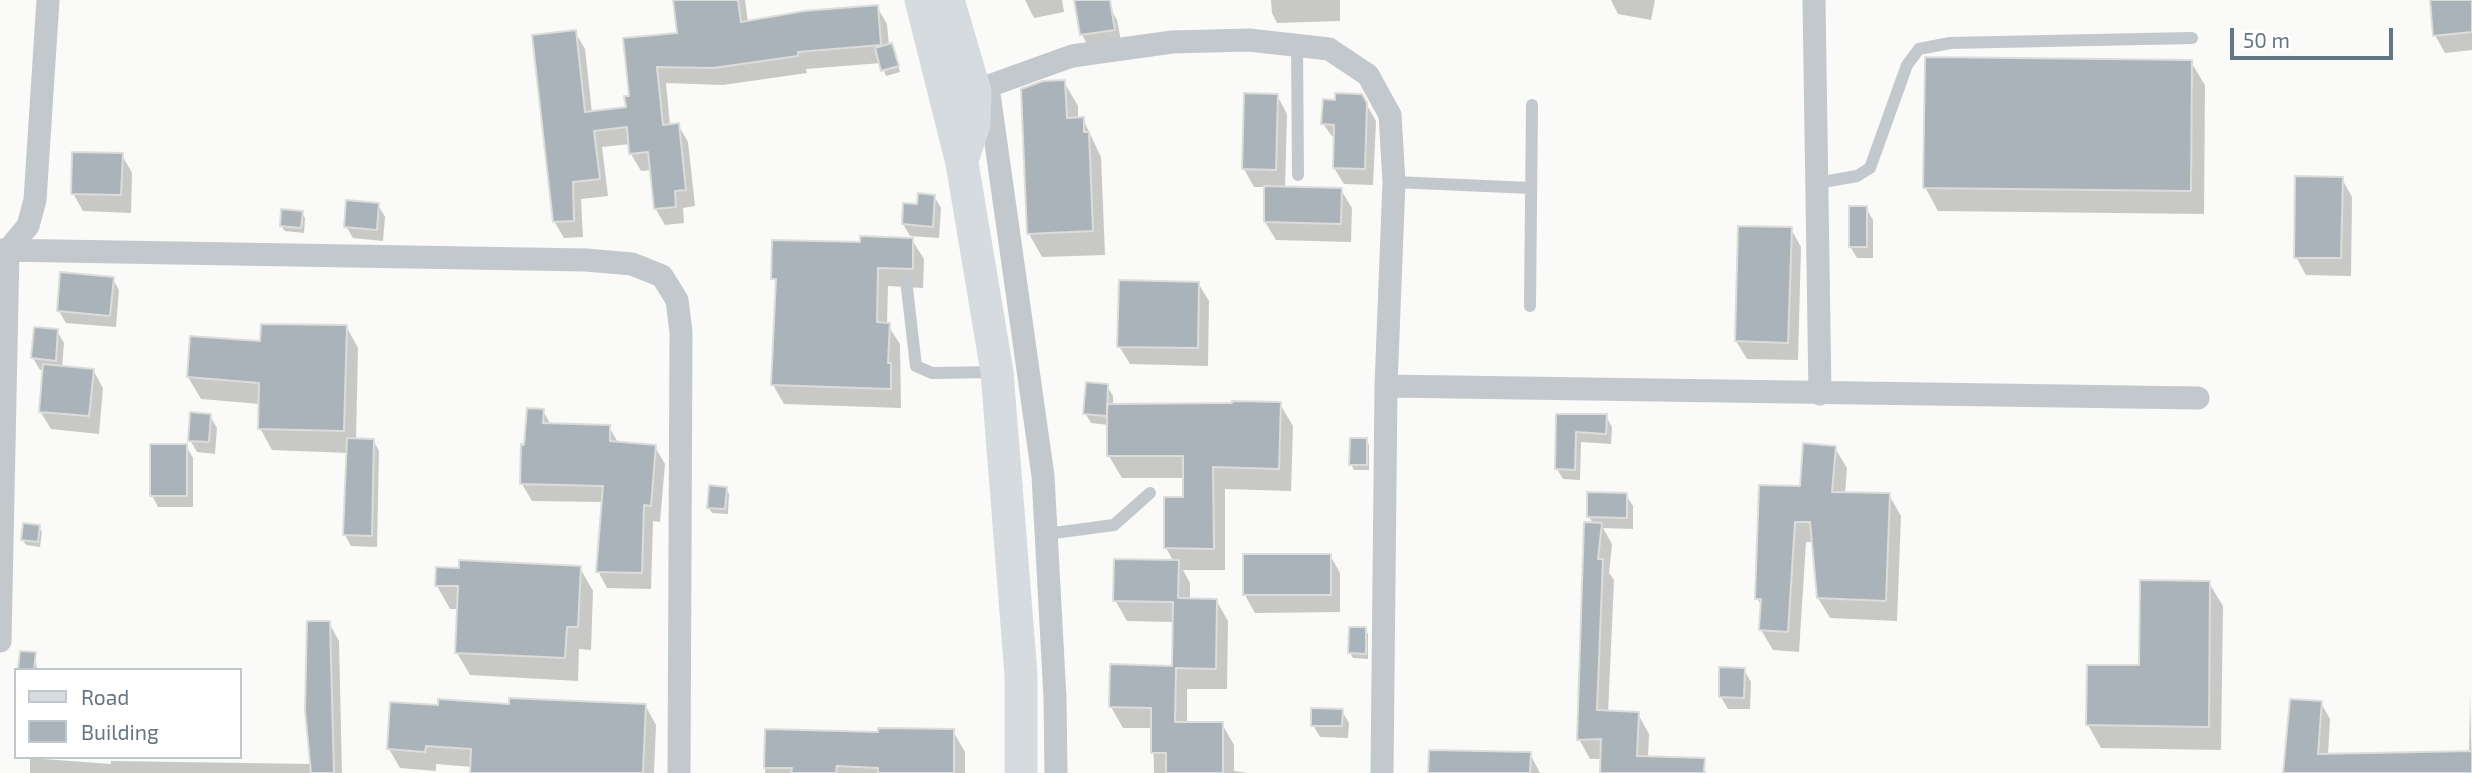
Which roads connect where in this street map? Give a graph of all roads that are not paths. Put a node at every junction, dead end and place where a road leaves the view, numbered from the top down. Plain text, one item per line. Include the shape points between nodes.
1 (48, 0) edge
2 (921, 0) edge
3 (948, 0) edge
4 (1814, 0) edge
5 (2192, 38) dead end
6 (1297, 45) junction
7 (970, 93) junction
8 (1532, 105) dead end
9 (1298, 175) dead end
10 (1394, 182) junction
11 (1817, 183) junction
12 (1531, 188) junction
13 (4, 250) edge
14 (906, 280) dead end
15 (1530, 306) dead end
16 (3, 348) edge
17 (997, 372) junction
18 (1386, 386) junction
19 (1820, 394) junction
20 (2199, 398) dead end
21 (1150, 493) dead end
22 (1046, 534) junction
23 (0, 641) edge
24 (678, 773) edge
25 (1021, 773) edge
26 (1056, 773) edge
27 (1381, 773) edge

1 - 13 street via 35,200 28,226
2 - 7 main road
3 - 7 main road
4 - 11 street
5 - 11 lane via 1950,43 1919,49 1908,65 1870,168 1857,176
6 - 7 street via 1249,40 1172,42 1084,54
6 - 9 lane
6 - 10 street via 1329,49 1368,75 1390,115
7 - 17 main road via 962,163
7 - 22 street via 1041,462
8 - 12 lane
10 - 12 lane
10 - 18 street
11 - 19 street
12 - 15 lane
13 - 16 street
13 - 24 street via 586,260 632,264 662,276 677,300 681,331
14 - 17 lane via 916,366 932,373
16 - 23 street
17 - 25 main road via 1021,675
18 - 19 street
18 - 27 street
19 - 20 street
21 - 22 lane via 1114,525
22 - 26 street

